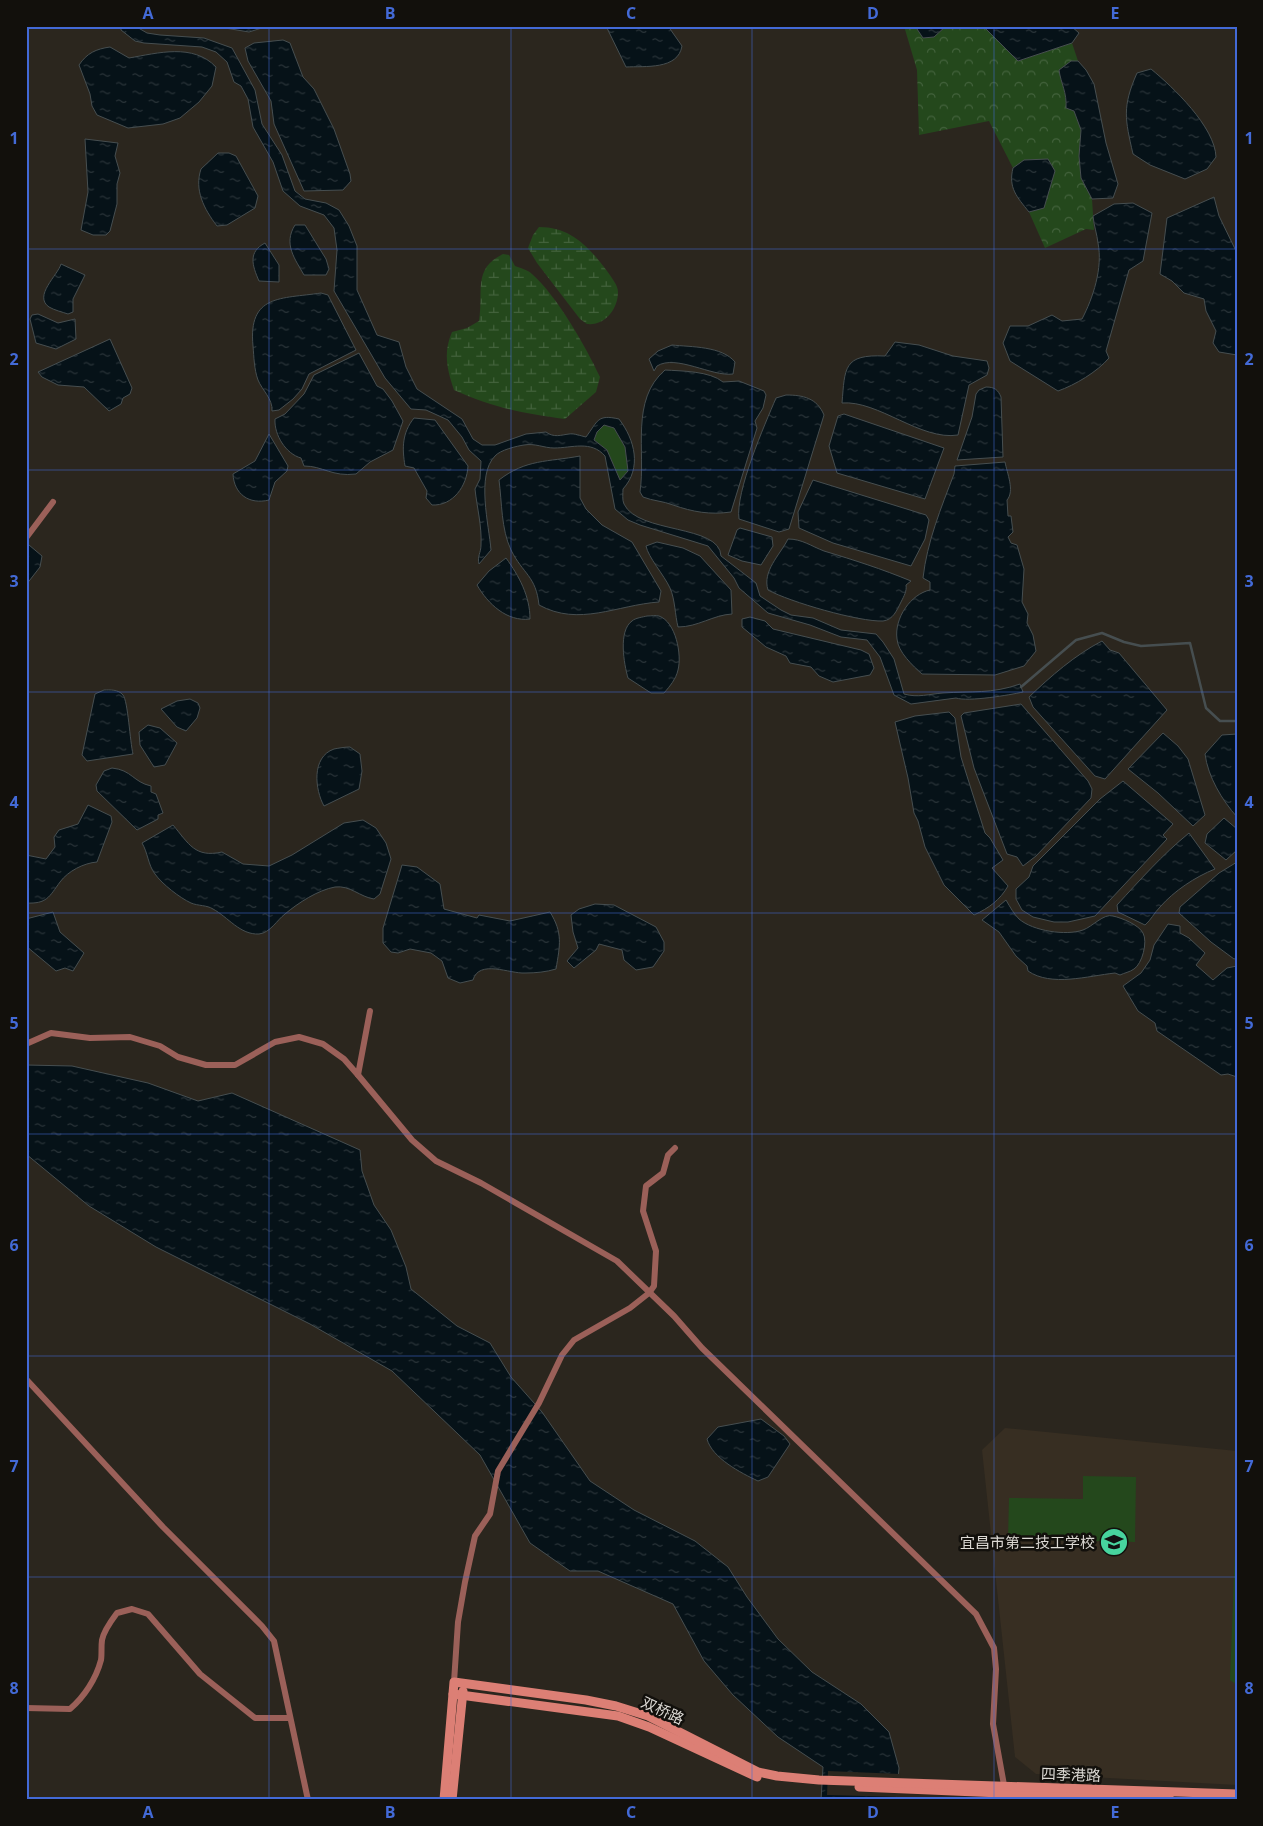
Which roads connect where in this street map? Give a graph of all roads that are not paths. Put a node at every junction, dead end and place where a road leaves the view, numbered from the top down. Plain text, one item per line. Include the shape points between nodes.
1 (53, 502) dead end
2 (26, 538) edge
3 (370, 1010) dead end
4 (26, 1044) edge
5 (358, 1075) junction
6 (676, 1148) dead end
7 (650, 1293) junction
8 (26, 1379) edge
9 (454, 1682) junction
10 (464, 1683) junction
11 (453, 1694) junction
12 (462, 1695) junction
13 (26, 1708) edge
14 (289, 1718) junction
15 (842, 1783) junction
16 (904, 1785) junction
17 (1004, 1785) junction
18 (1237, 1794) edge
19 (308, 1800) edge
20 (444, 1800) edge
21 (452, 1800) edge
22 (1172, 1800) edge

1 - 2 street
3 - 5 street
4 - 5 street via 51,1033 90,1038 130,1037 206,1065 235,1065 275,1042 299,1037 323,1044 344,1059
5 - 7 street via 412,1140 436,1161 541,1216 616,1261
6 - 7 street via 668,1155 663,1173 646,1186 643,1211 656,1252 654,1286
7 - 9 street via 574,1340 562,1355 539,1403 498,1471 490,1514 475,1536 458,1622
7 - 17 street via 709,1355 976,1614 994,1648 993,1724
8 - 14 street via 274,1641
9 - 10 street, 双桥路
9 - 11 street
10 - 12 street
10 - 15 street, 双桥路 via 616,1706 648,1716 758,1772
11 - 12 street
11 - 20 street
12 - 15 street via 618,1716 760,1778 796,1784
12 - 21 street
13 - 14 street via 70,1709 80,1700 101,1659 102,1640 108,1626 117,1612 132,1609 148,1614 200,1674 242,1710 255,1718
14 - 19 street
15 - 16 street
16 - 17 street, 四季港路
16 - 22 street
17 - 18 street, 四季港路

